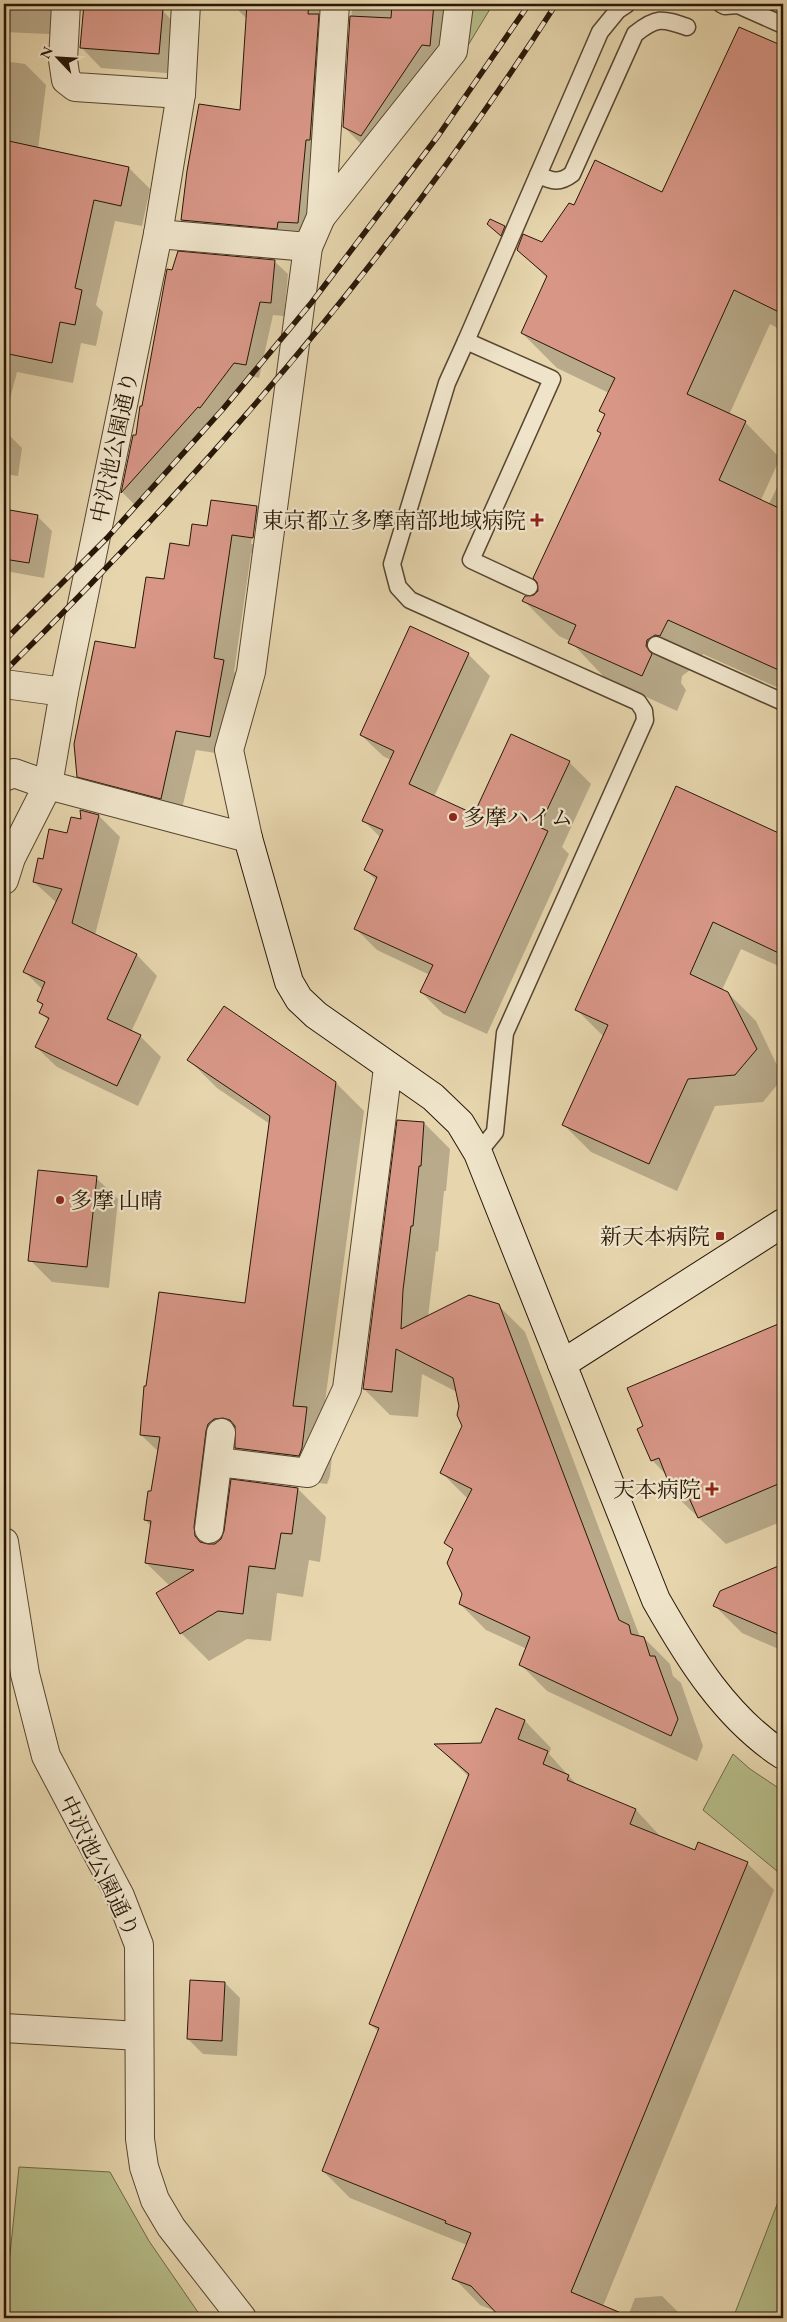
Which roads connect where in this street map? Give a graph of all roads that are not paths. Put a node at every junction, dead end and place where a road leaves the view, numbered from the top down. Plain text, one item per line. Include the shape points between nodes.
1 (66, 4) edge
2 (186, 4) edge
3 (335, 4) edge
4 (458, 4) edge
5 (627, 4) edge
6 (721, 4) edge
7 (783, 25) edge
8 (687, 27) dead end
9 (182, 94) junction
10 (538, 175) junction
11 (321, 217) junction
12 (158, 234) junction
13 (308, 247) junction
14 (466, 340) junction
15 (529, 586) dead end
16 (656, 645) dead end
17 (4, 684) edge
18 (64, 692) junction
19 (783, 702) edge
20 (4, 777) edge
21 (48, 785) junction
22 (248, 838) junction
23 (4, 880) edge
24 (388, 1068) junction
25 (478, 1153) junction
26 (783, 1223) edge
27 (562, 1364) junction
28 (221, 1433) dead end
29 (218, 1462) junction
30 (209, 1530) dead end
31 (4, 1542) edge
32 (783, 1755) edge
33 (4, 2028) edge
34 (139, 2036) junction
35 (242, 2318) edge

1 - 9 street via 63,60 66,80 75,88
2 - 9 street, 中沢池公園通り
3 - 11 street
4 - 11 street via 453,51
5 - 10 lane via 600,32
6 - 7 lane via 738,5
8 - 10 lane via 669,21 651,22 636,34 572,174 554,182
9 - 12 street, 中沢池公園通り
10 - 14 lane
11 - 13 street
12 - 13 street
12 - 18 street, 中沢池公園通り
13 - 22 street via 251,672 229,750
14 - 15 lane via 552,379 471,560
14 - 25 lane via 447,383 392,564 398,587 410,600 638,702 645,720 505,1033 495,1132
16 - 19 lane
17 - 18 street
18 - 21 street, 中沢池公園通り
20 - 21 street via 14,773
21 - 22 street
21 - 23 street, 中沢池公園通り
22 - 24 street via 289,982 316,1015
24 - 25 street via 432,1097 460,1123
24 - 29 street via 347,1389 308,1472
25 - 27 street
26 - 27 street
27 - 32 street via 656,1600 684,1649 708,1682 755,1734
28 - 29 street
29 - 30 street
31 - 34 street, 中沢池公園通り via 25,1674 46,1756 120,1896 139,1945
33 - 34 street
34 - 35 street, 中沢池公園通り via 140,2139 144,2167 155,2200

